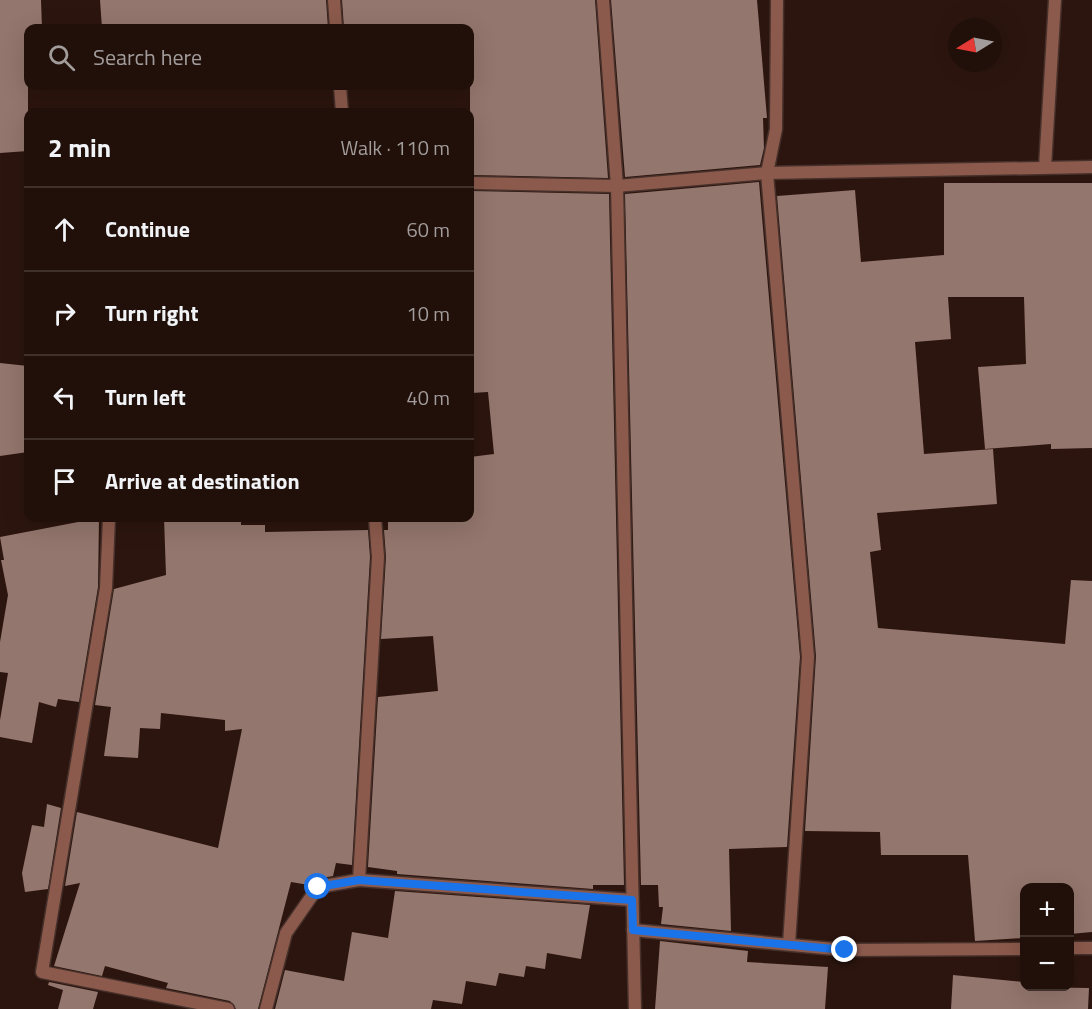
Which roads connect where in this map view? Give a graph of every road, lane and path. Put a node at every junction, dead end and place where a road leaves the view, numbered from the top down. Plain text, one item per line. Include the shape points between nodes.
1 (334, 0) edge
2 (603, 0) edge
3 (777, 0) edge
4 (1055, 0) edge
5 (336, 24) edge
6 (340, 90) edge
7 (342, 108) edge
8 (1045, 167) junction
9 (1092, 167) edge
10 (767, 174) junction
11 (474, 183) edge
12 (617, 186) junction
13 (109, 522) edge
14 (375, 522) edge
15 (359, 880) junction
16 (632, 900) junction
17 (633, 930) junction
18 (789, 945) junction
19 (1074, 948) edge
20 (1092, 948) edge
21 (1020, 949) edge
22 (228, 1009) edge
23 (266, 1009) edge
24 (635, 1009) edge

1 - 5 street
2 - 12 street
3 - 10 street via 776,129
4 - 8 street
6 - 7 street
8 - 9 street
8 - 10 street
10 - 12 street
10 - 18 street via 808,657
11 - 12 street
12 - 16 street
13 - 22 street via 106,588 42,972
14 - 15 street via 378,557
15 - 16 street
15 - 23 street via 318,887 286,933
16 - 17 street
17 - 18 street
17 - 24 street
18 - 21 street via 845,950
19 - 20 street

